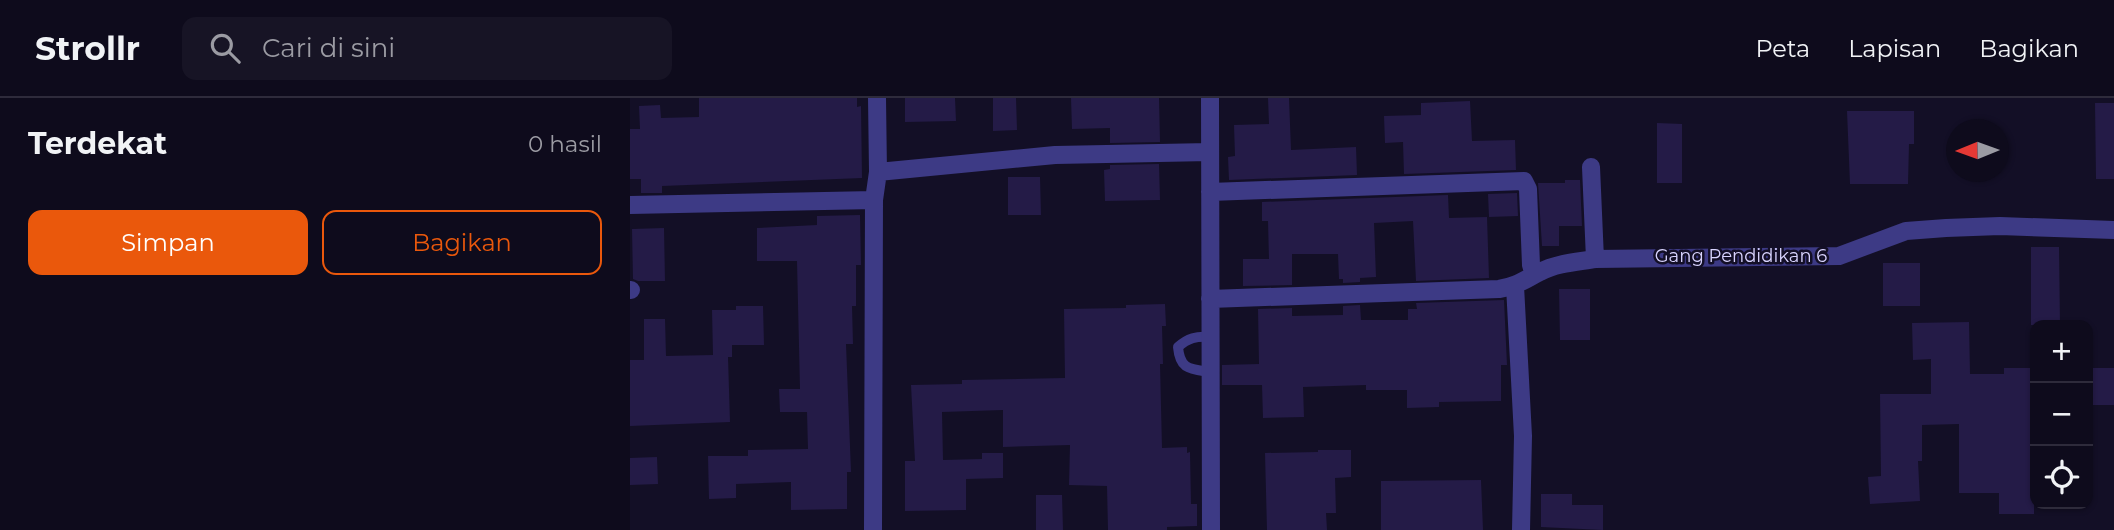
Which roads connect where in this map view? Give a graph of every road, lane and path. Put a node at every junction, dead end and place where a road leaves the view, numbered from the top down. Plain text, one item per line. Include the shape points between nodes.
1 (877, 98) edge
2 (1210, 98) edge
3 (1210, 152) junction
4 (1591, 167) dead end
5 (878, 172) junction
6 (1210, 192) junction
7 (874, 200) junction
8 (630, 205) edge
9 (2114, 230) edge
10 (1595, 259) junction
11 (1534, 275) junction
12 (1515, 286) junction
13 (1210, 299) junction
14 (1210, 337) junction
15 (1210, 372) junction
16 (873, 530) edge
17 (1211, 530) edge
18 (1521, 530) edge

1 - 5 street
2 - 3 street
3 - 5 street via 1055,155
3 - 6 street
4 - 10 street
5 - 7 street
6 - 11 street via 1524,181
6 - 13 street
7 - 8 street
7 - 16 street
9 - 10 street, Gang Pendidikan 6 via 1946,228 1906,231 1839,256
10 - 11 street, Gang Pendidikan 6
11 - 12 street, Gang Pendidikan 6
12 - 13 street
12 - 18 street via 1523,436
13 - 14 street
14 - 15 street
14 - 15 lane via 1197,336 1178,347 1179,360 1188,369
15 - 17 street

